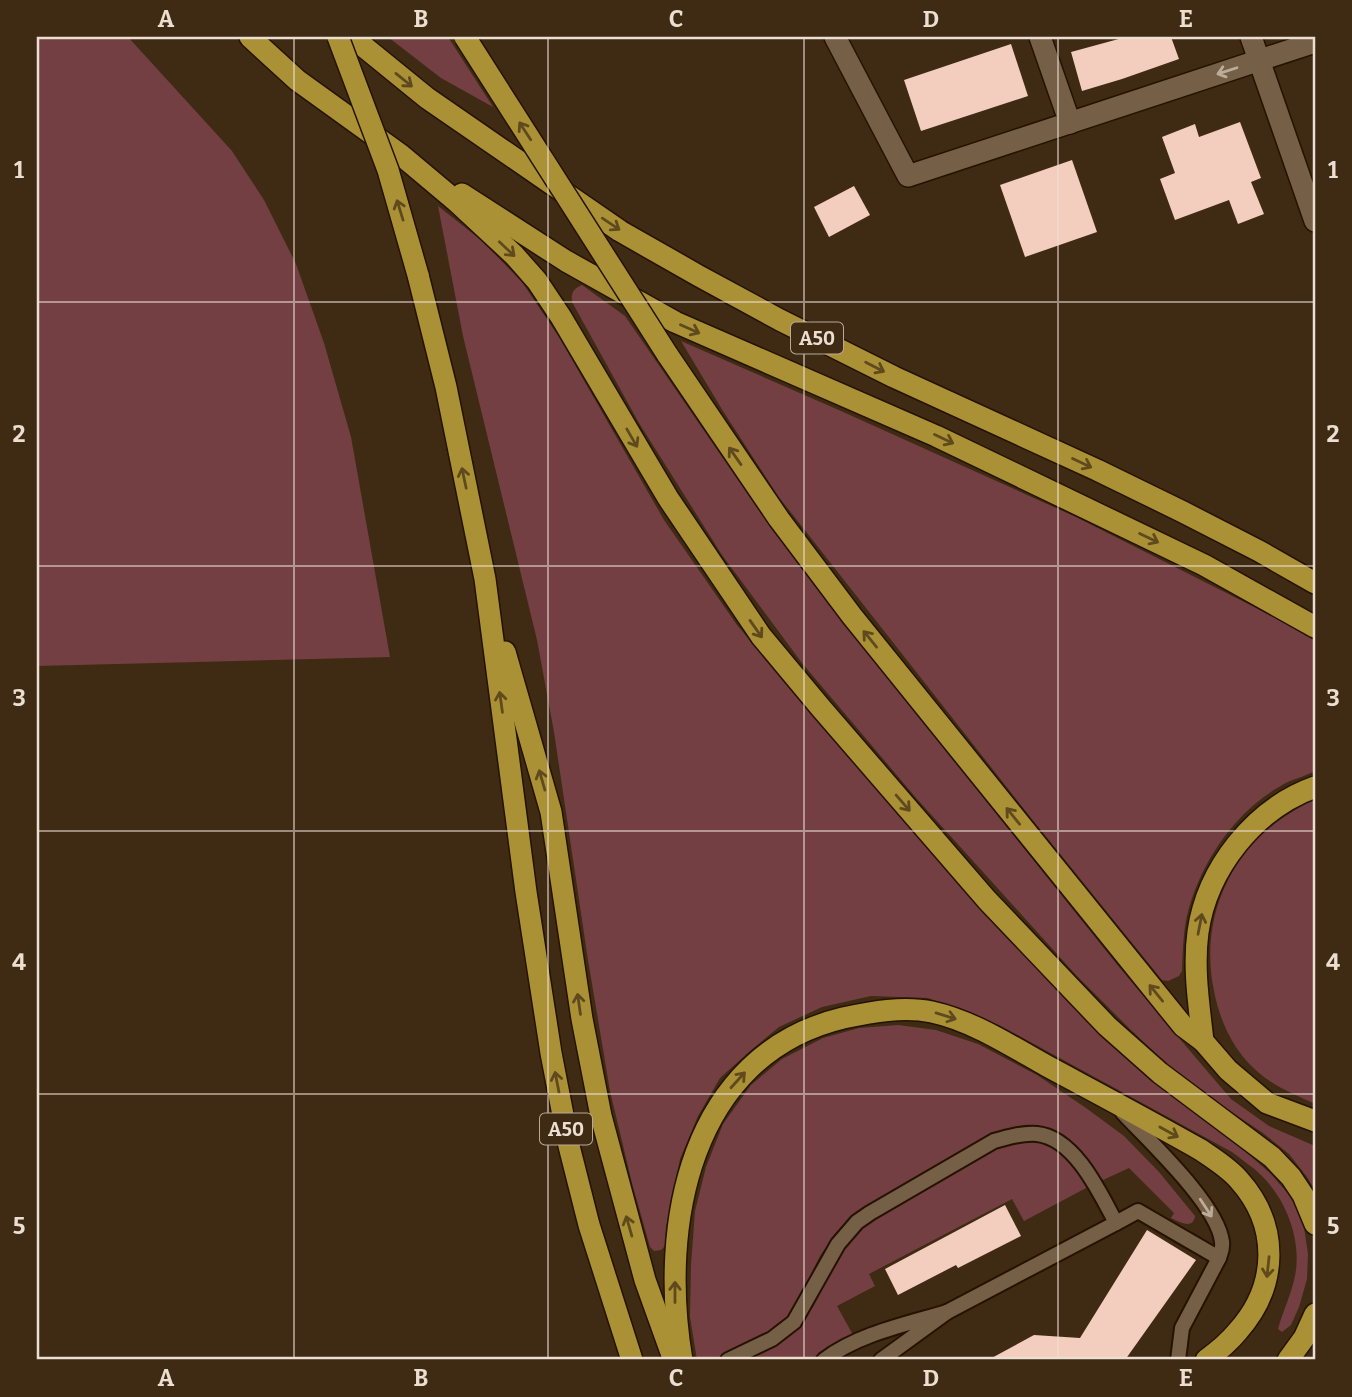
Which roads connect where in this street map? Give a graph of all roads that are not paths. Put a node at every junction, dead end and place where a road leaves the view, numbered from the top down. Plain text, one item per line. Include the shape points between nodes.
1 (250, 37) edge
2 (338, 37) edge
3 (352, 37) edge
4 (465, 37) edge
5 (835, 37) edge
6 (1040, 37) edge
7 (1251, 37) edge
8 (1315, 41) edge
9 (1260, 61) junction
10 (1070, 123) junction
11 (401, 155) junction
12 (1315, 221) edge
13 (485, 579) junction
14 (1315, 583) edge
15 (1315, 627) edge
16 (1315, 788) edge
17 (1203, 1041) junction
18 (1113, 1101) junction
19 (1315, 1121) edge
20 (1116, 1223) junction
21 (1315, 1224) edge
22 (1219, 1258) junction
23 (947, 1312) junction
24 (1315, 1314) edge
25 (632, 1360) edge
26 (673, 1360) edge
27 (682, 1360) edge
28 (728, 1360) edge
29 (824, 1360) edge
30 (881, 1360) edge
31 (1178, 1360) edge
32 (1206, 1360) edge
33 (1288, 1360) edge

1 - 11 highway via 298,80
13 -> 2 highway, A50, bridge via 446,387 405,224
3 -> 14 highway, A50 via 450,114 620,231 699,276 894,377 1183,512
17 -> 4 highway, bridge via 1183,1026 779,519 667,354
5 - 10 street via 908,176
6 - 10 street
7 - 9 street
8 - 9 street
9 -> 10 street
9 - 12 street
11 -> 15 highway via 566,261 675,322 936,436 1204,565
11 -> 21 highway via 537,281 711,564 761,636 821,708 987,900 1107,1026 1160,1073 1272,1157 1303,1195
25 -> 13 highway, A50 via 589,1225 551,1053
26 -> 13 highway via 626,1217 601,1116 551,812
17 -> 16 highway via 1196,967 1204,905 1231,852 1252,826 1278,806
17 - 19 highway via 1267,1103
18 -> 22 lane via 1210,1213 1222,1240
27 -> 18 highway via 675,1264 693,1158 725,1094 745,1072 799,1033 864,1013 896,1009 931,1012 996,1038
18 -> 32 highway via 1223,1165 1239,1179 1264,1219 1270,1258 1262,1294 1238,1332
20 - 22 lane via 1138,1211
20 - 23 lane
20 - 28 lane via 1095,1183 1061,1144 1040,1134 1010,1136 857,1222 838,1244 794,1322 772,1339
22 - 31 lane via 1182,1328
23 - 29 lane via 873,1334
23 - 30 lane
24 - 33 highway

